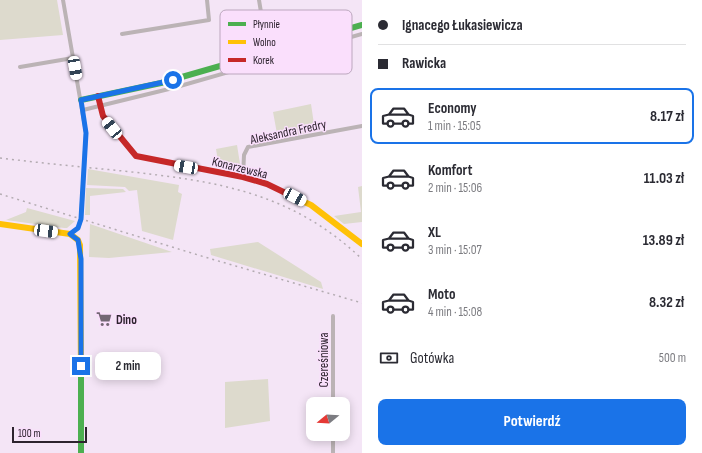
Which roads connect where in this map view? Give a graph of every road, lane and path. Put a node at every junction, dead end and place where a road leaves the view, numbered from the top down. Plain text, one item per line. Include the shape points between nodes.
1 (63, 0) edge
2 (207, 0) edge
3 (260, 0) edge
4 (261, 10) edge
5 (362, 25) edge
6 (352, 28) edge
7 (122, 34) dead end
8 (362, 34) edge
9 (352, 37) edge
10 (74, 58) junction
11 (220, 66) edge
12 (20, 67) dead end
13 (224, 74) edge
14 (165, 82) junction
15 (167, 90) junction
16 (98, 96) junction
17 (81, 100) junction
18 (100, 106) junction
19 (83, 110) junction
20 (362, 126) edge
21 (243, 177) junction
22 (0, 224) edge
23 (70, 234) junction
24 (362, 244) edge
25 (333, 316) dead end
26 (333, 397) edge
27 (333, 441) edge
28 (80, 453) edge
29 (333, 453) edge

1 - 10 street
2 - 7 street via 209,20
3 - 4 street
5 - 6 street
8 - 9 street
10 - 12 street
10 - 17 street
11 - 14 street
13 - 15 street
14 - 15 street
14 - 16 street
15 - 18 street
16 - 17 street
16 - 18 street, Konarzewska
17 - 19 street
18 - 19 street
18 - 21 street, Konarzewska via 103,117 136,156
19 - 23 street via 86,145 81,219 78,228
20 - 21 street, Aleksandra Fredry via 248,147 244,155
21 - 24 street, Konarzewska via 267,184 311,205
22 - 23 street
23 - 28 street via 78,240 81,259
25 - 26 street, Czereśniowa
27 - 29 street

